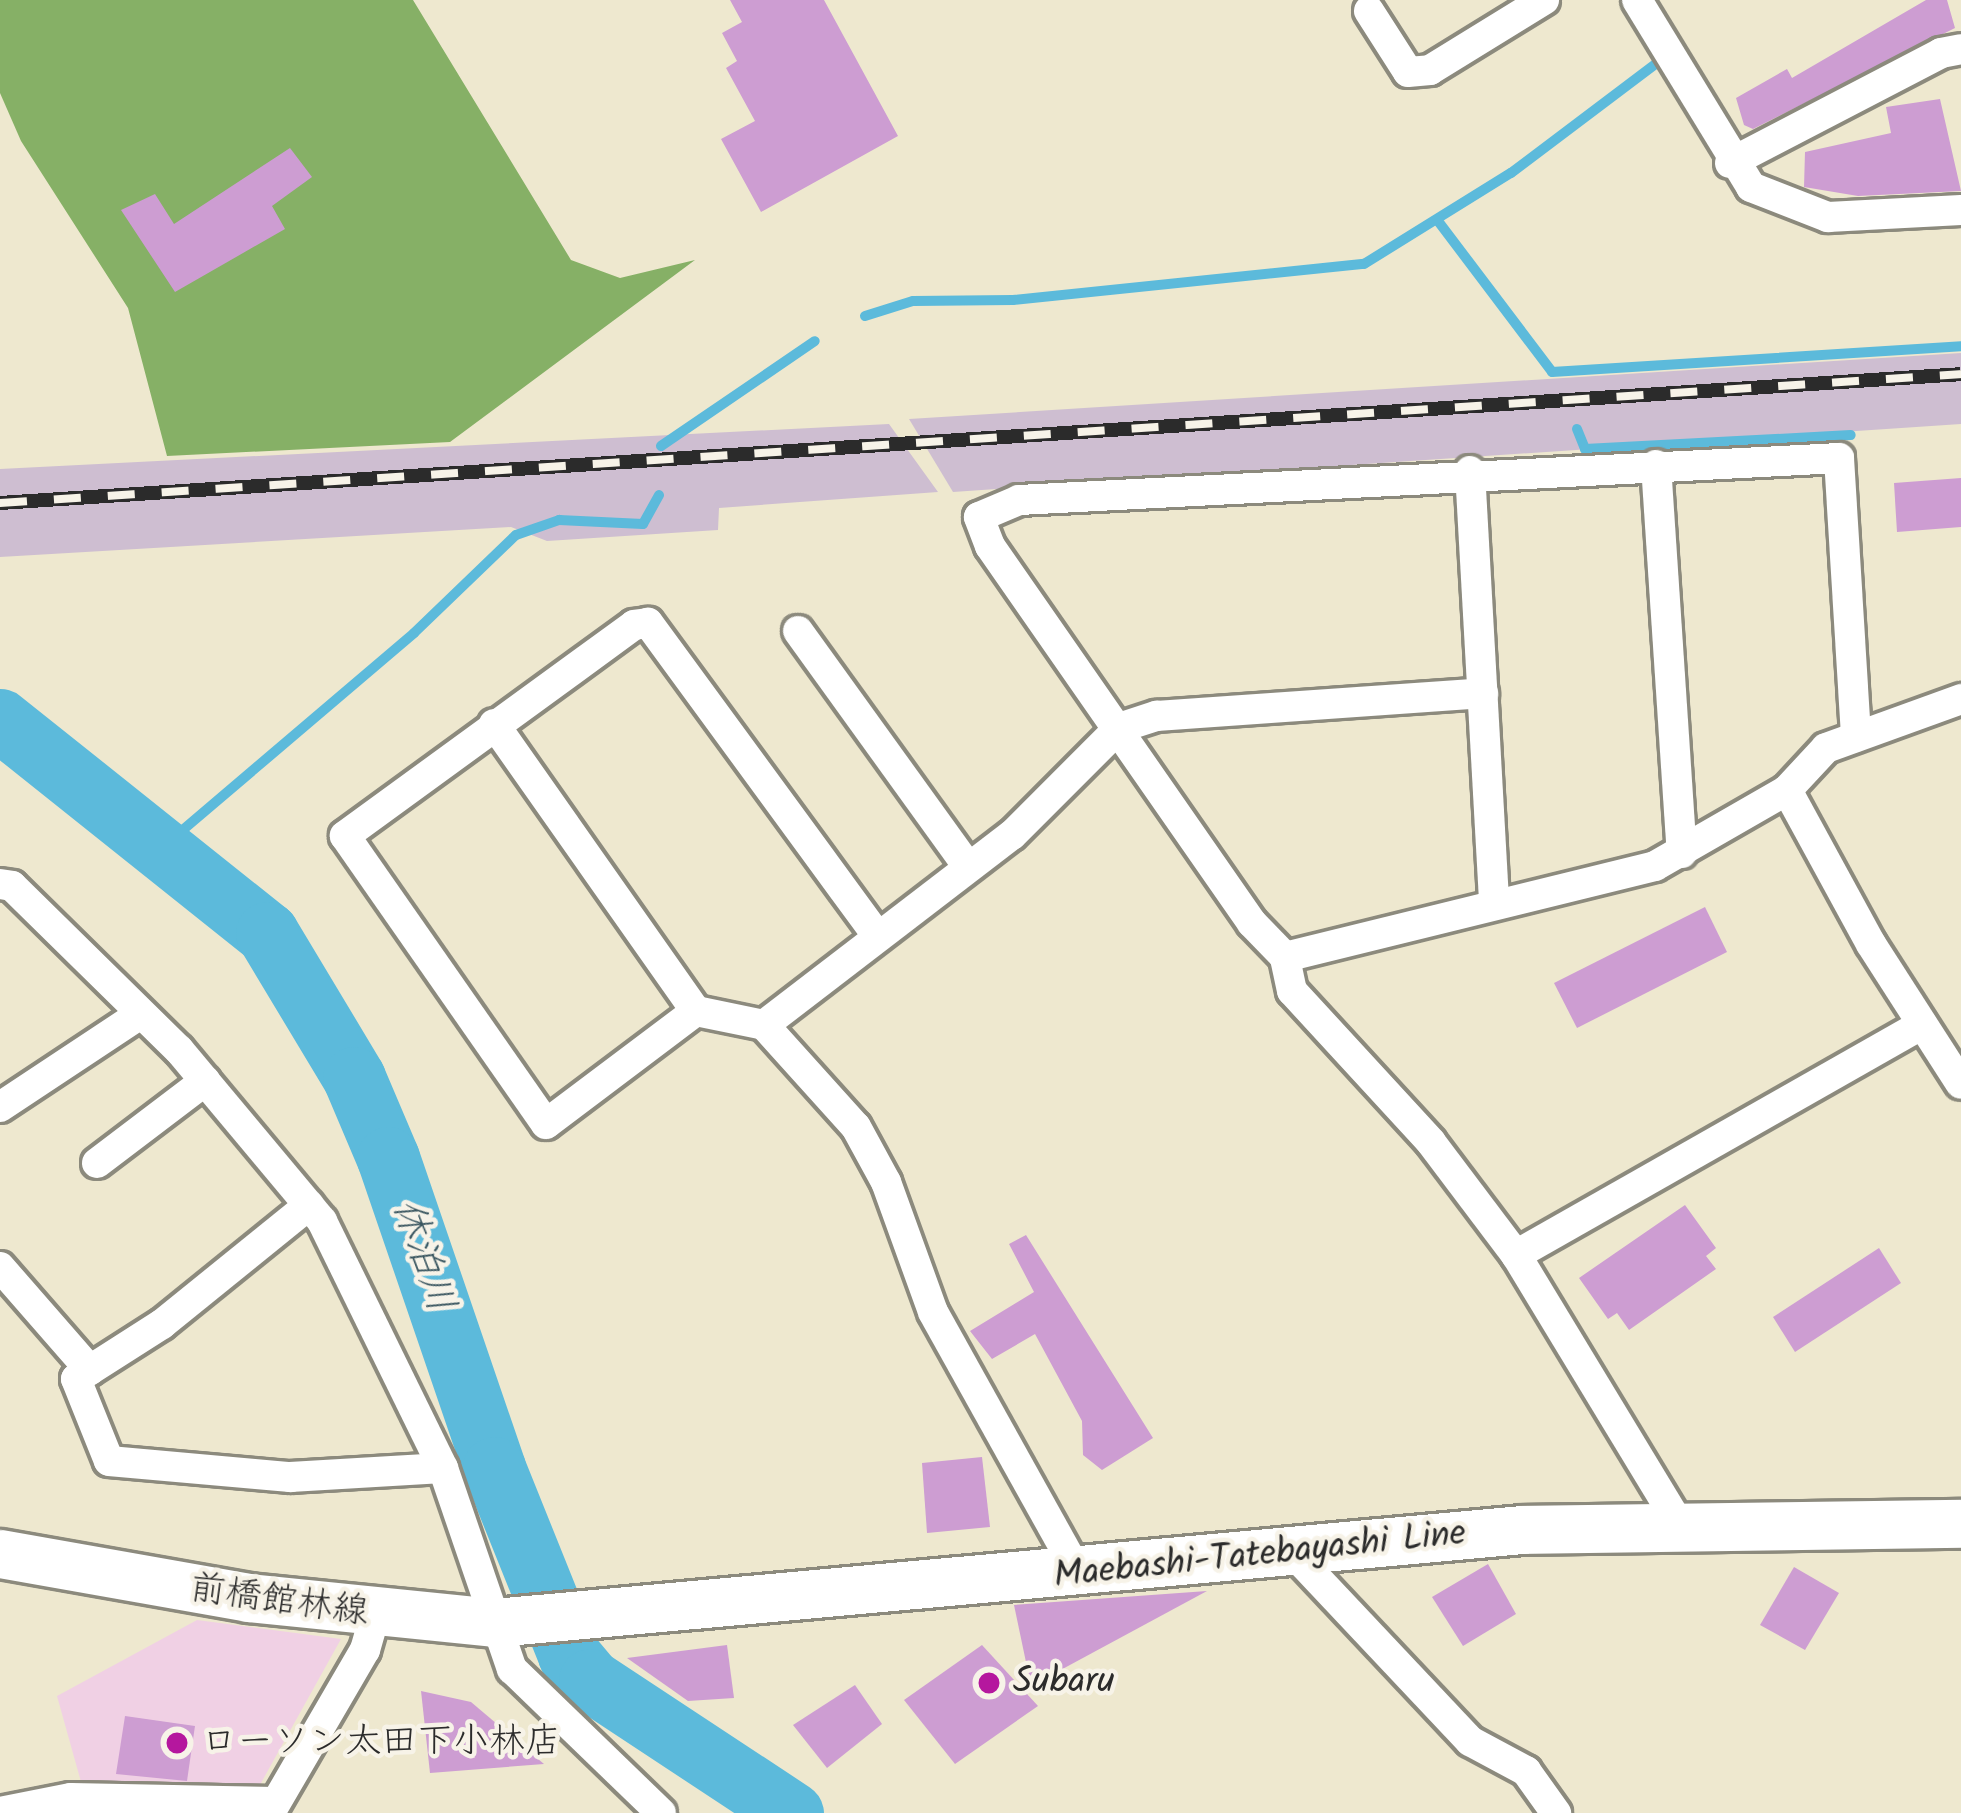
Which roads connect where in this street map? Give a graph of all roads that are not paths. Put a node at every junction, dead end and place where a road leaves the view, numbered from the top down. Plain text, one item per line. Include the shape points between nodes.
1 (1544, 0) edge
2 (1637, 0) edge
3 (1369, 11) dead end
4 (1961, 50) edge
5 (1730, 163) junction
6 (1961, 210) edge
7 (1656, 465) junction
8 (1470, 471) junction
9 (798, 631) dead end
10 (1483, 693) junction
11 (1961, 699) edge
12 (494, 724) junction
13 (1119, 728) junction
14 (1856, 736) junction
15 (1787, 790) junction
16 (1682, 853) junction
17 (968, 867) junction
18 (0, 884) edge
19 (1495, 903) junction
20 (877, 934) junction
21 (1285, 957) junction
22 (696, 1011) junction
23 (139, 1015) junction
24 (1922, 1024) junction
25 (764, 1025) junction
26 (205, 1081) junction
27 (1961, 1084) edge
28 (0, 1107) edge
29 (97, 1162) dead end
30 (309, 1205) junction
31 (1516, 1255) junction
32 (0, 1267) edge
33 (90, 1370) junction
34 (442, 1468) junction
35 (1679, 1524) junction
36 (1961, 1524) edge
37 (1292, 1552) junction
38 (0, 1554) edge
39 (1080, 1576) junction
40 (375, 1616) junction
41 (561, 1619) joint
42 (503, 1623) junction
43 (272, 1808) edge
44 (0, 1812) edge
45 (662, 1813) edge
46 (1556, 1813) edge

1 - 3 street via 1430,70 1408,72
2 - 5 street
4 - 5 street via 1941,52
5 - 6 street via 1751,188 1828,218
7 - 8 street
7 - 14 street via 1839,458
7 - 16 street
8 - 10 street
8 - 13 street via 1019,500 986,509 980,530
9 - 17 street
10 - 13 street via 1157,716
10 - 19 street
11 - 14 street
12 - 20 street via 648,623
12 - 22 street
12 - 22 street via 345,836 546,1124
13 - 17 street via 1012,835
13 - 21 street via 1252,922
14 - 15 street via 1826,748
15 - 16 street
15 - 24 street
16 - 19 street
17 - 20 street
18 - 23 street via 12,886
19 - 21 street
20 - 25 street
21 - 31 street via 1292,991 1431,1142
22 - 25 street
23 - 26 street
23 - 28 street
24 - 27 street
24 - 31 street
25 - 39 street via 856,1127 886,1182 933,1312
26 - 29 street
26 - 30 street
30 - 33 street via 162,1324
30 - 34 street
31 - 35 street
32 - 33 street
33 - 34 street via 76,1379 110,1462 290,1477
34 - 42 street
35 - 36 main road, Maebashi-Tatebayashi Line
35 - 37 main road, Maebashi-Tatebayashi Line
37 - 39 main road, Maebashi-Tatebayashi Line
37 - 46 street via 1469,1741 1526,1771
38 - 40 main road, 前橋館林線
39 - 41 main road, Maebashi-Tatebayashi Line
40 - 42 main road, 前橋館林線
40 - 43 street via 365,1650
41 - 42 main road, 前橋館林線
42 - 45 street via 512,1669
43 - 44 street via 71,1798

